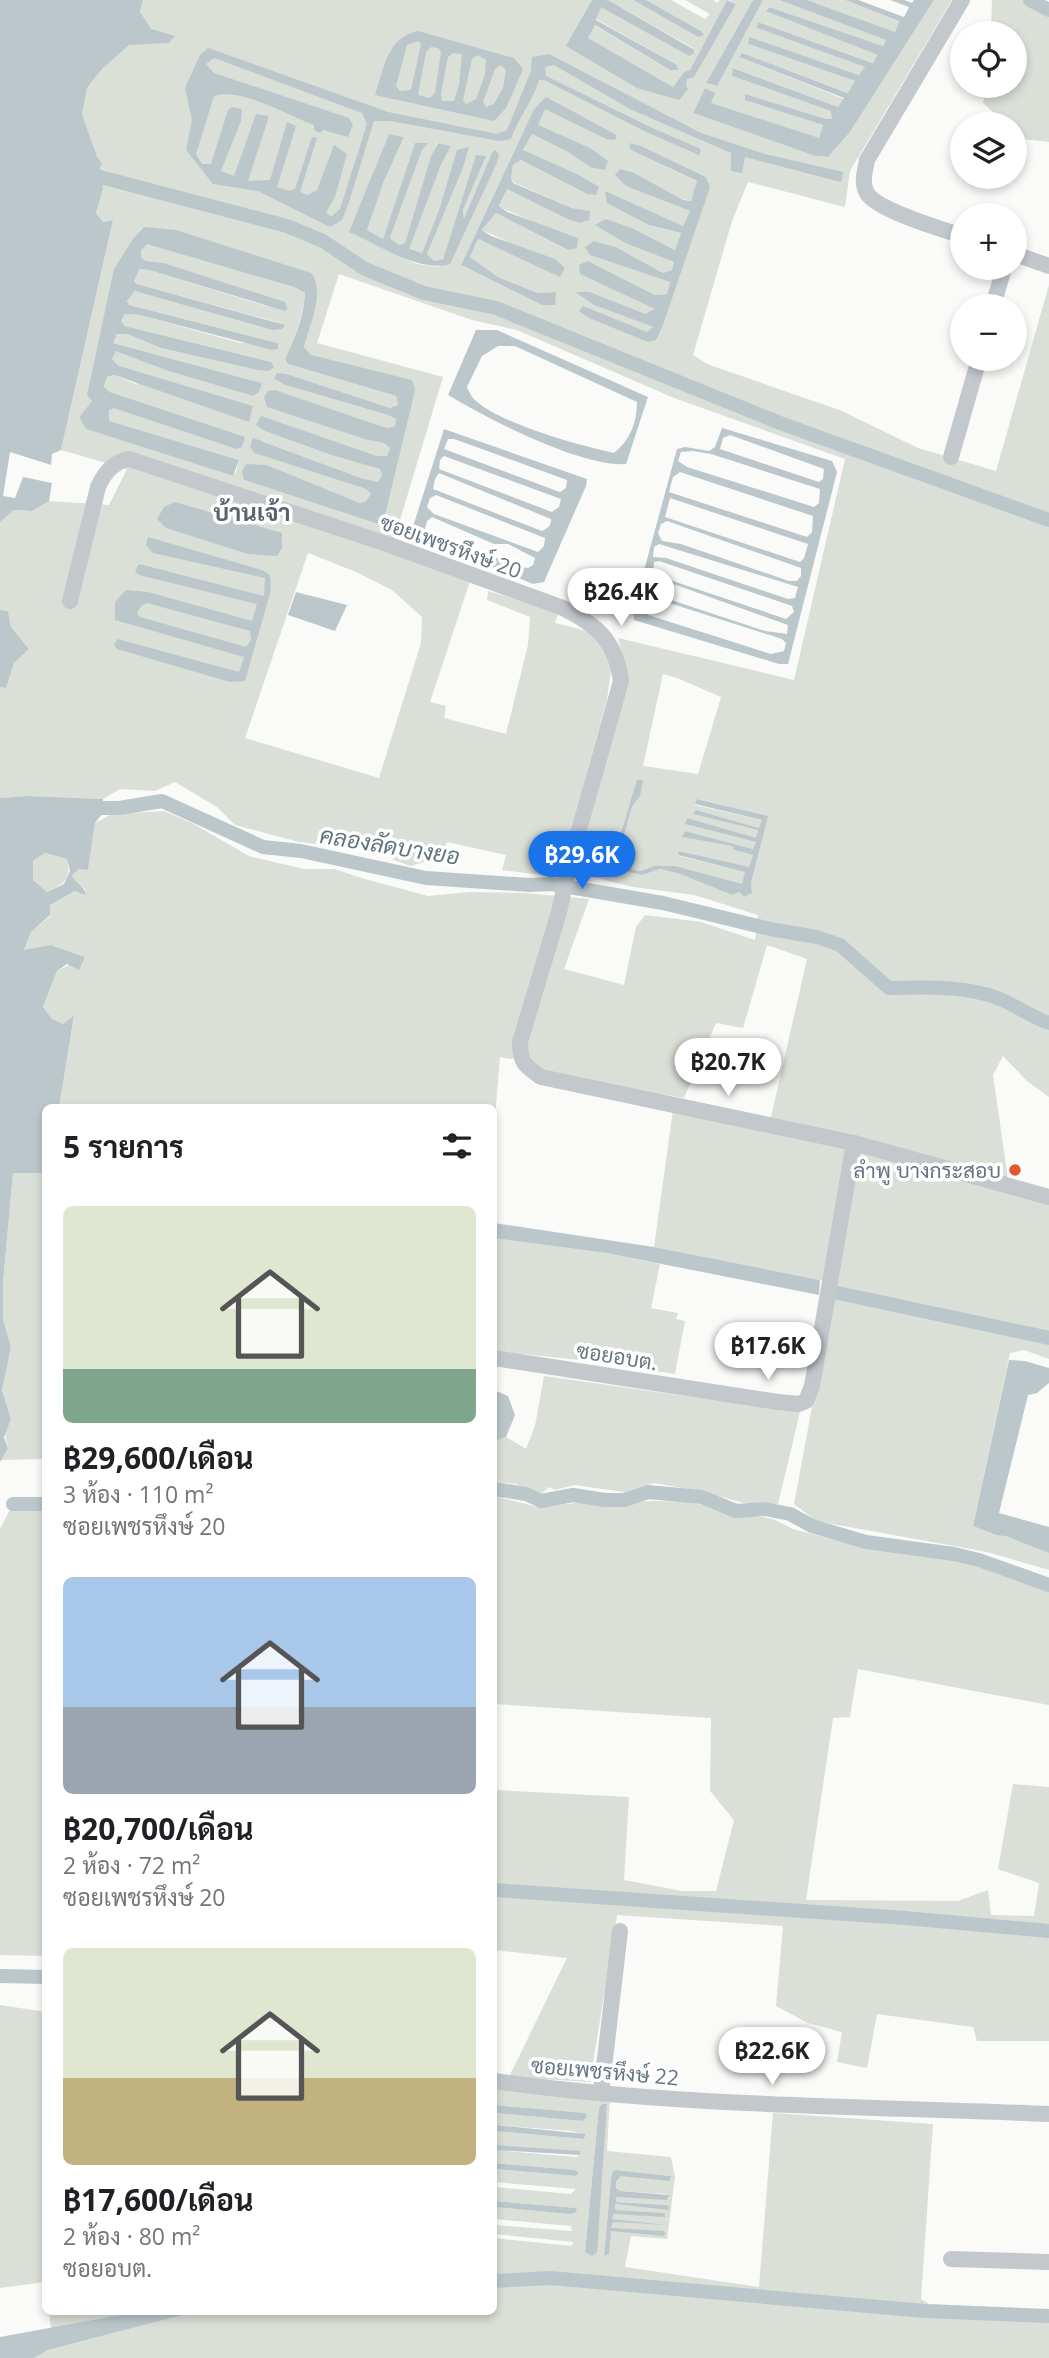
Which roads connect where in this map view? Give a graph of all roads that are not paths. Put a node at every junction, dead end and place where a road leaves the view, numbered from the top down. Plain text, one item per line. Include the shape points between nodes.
1 (962, 0) edge
2 (950, 231) edge
3 (1027, 258) edge
4 (1049, 266) edge
5 (976, 371) edge
6 (951, 457) dead end
7 (70, 601) dead end
8 (854, 1143) junction
9 (1049, 1197) edge
10 (497, 1359) edge
11 (620, 1931) dead end
12 (497, 2081) edge
13 (601, 2093) junction
14 (1049, 2114) edge
15 (951, 2259) dead end
16 (1049, 2262) edge

1 - 2 street via 867,160 864,181 865,191 880,205
3 - 4 street
5 - 6 street
7 - 8 street, ซอยเพชรหึงษ์ 20 via 102,477 129,458 387,544 587,620 606,638 621,681 520,1042 526,1067 541,1077
8 - 9 street, ซอยเพชรหึงษ์ 20
8 - 10 street, ซอยอบต. via 806,1401 778,1402
11 - 13 street
12 - 13 street, ซอยเพชรหึงษ์ 22
13 - 14 street, ซอยเพชรหึงษ์ 22 via 752,2105
15 - 16 street

